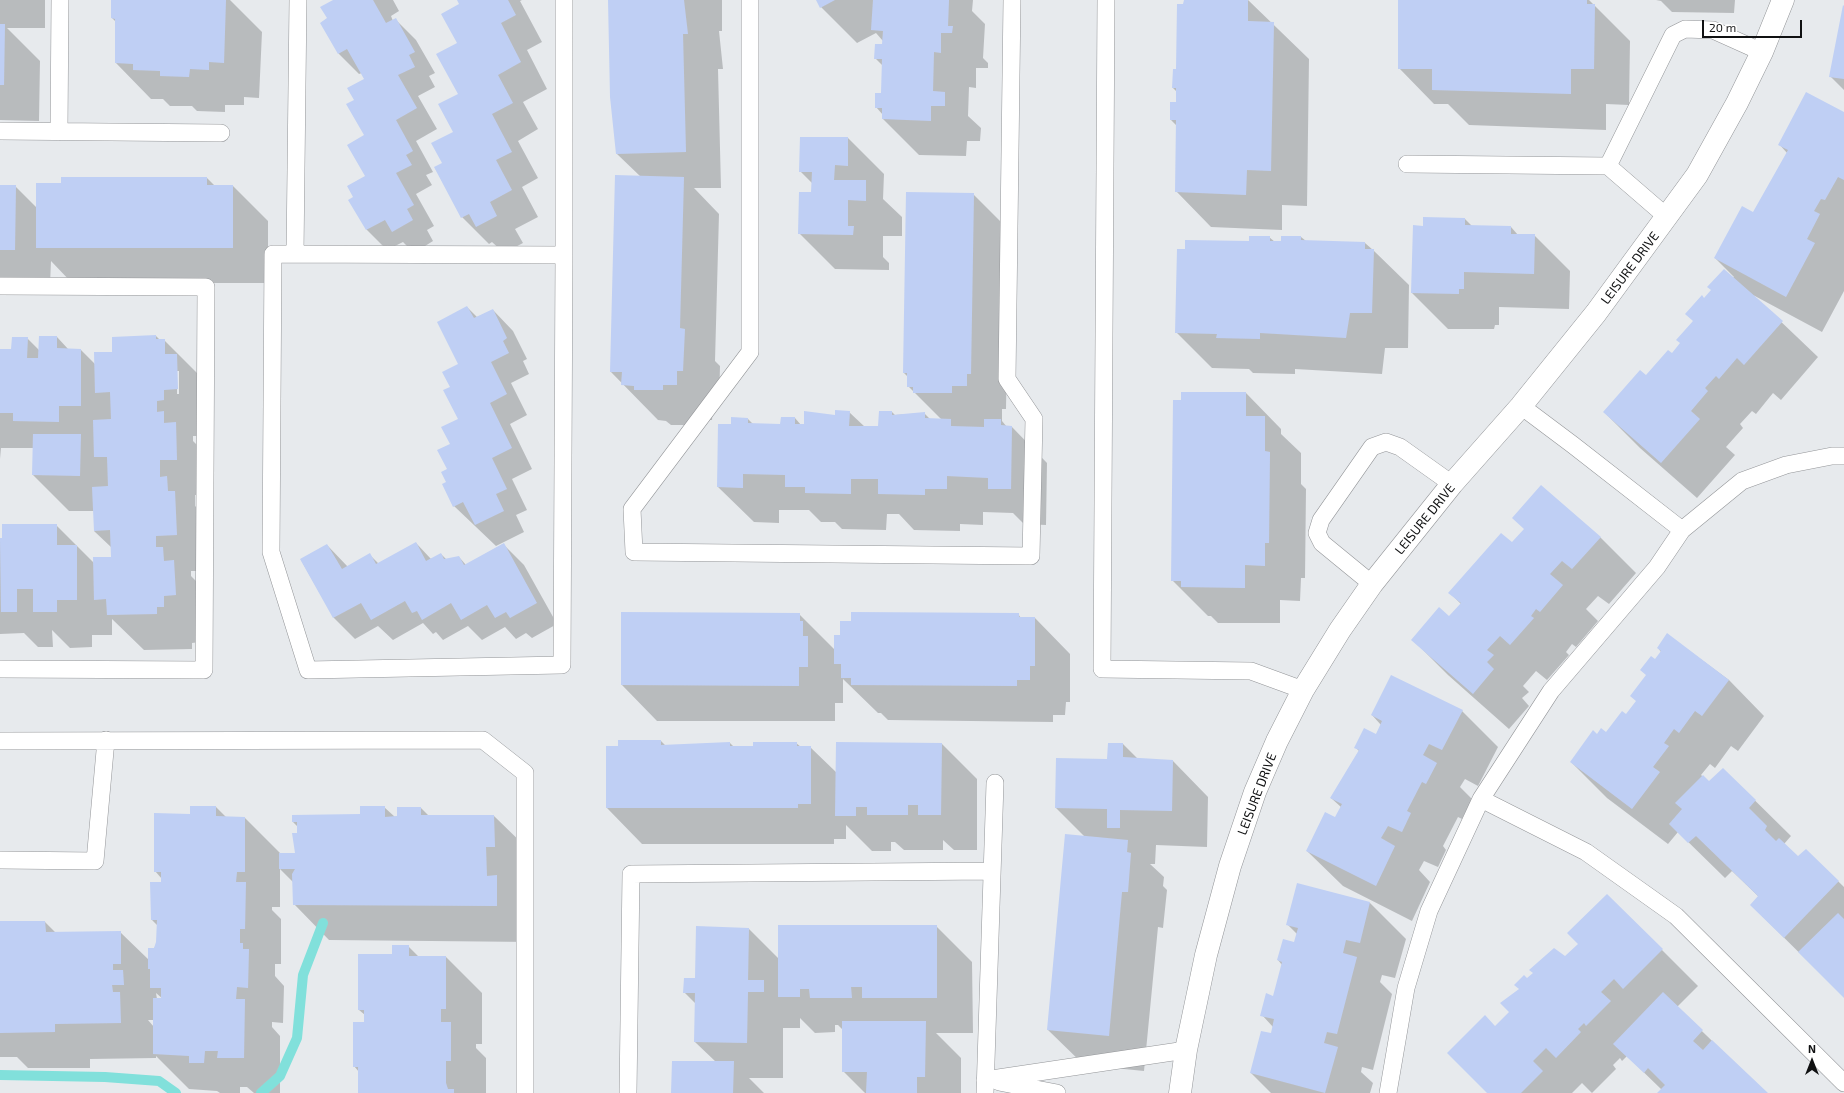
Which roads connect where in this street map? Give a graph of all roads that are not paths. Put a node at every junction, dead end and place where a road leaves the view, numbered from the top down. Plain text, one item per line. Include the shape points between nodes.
1 (60, 0) edge
2 (298, 0) edge
3 (564, 0) edge
4 (750, 0) edge
5 (1012, 0) edge
6 (1106, 0) edge
7 (1783, 0) edge
8 (1762, 52) junction
9 (0, 131) edge
10 (59, 132) junction
11 (221, 133) dead end
12 (1407, 164) dead end
13 (1608, 166) junction
14 (1667, 218) junction
15 (295, 254) junction
16 (564, 255) junction
17 (0, 286) edge
18 (1521, 406) junction
19 (1844, 456) edge
20 (1452, 484) junction
21 (1682, 530) junction
22 (1372, 584) junction
23 (0, 669) edge
24 (1303, 690) junction
25 (0, 740) edge
26 (106, 740) junction
27 (995, 783) dead end
28 (1481, 800) junction
29 (0, 860) edge
30 (992, 871) junction
31 (1186, 1050) junction
32 (1844, 1083) edge
33 (985, 1086) edge
34 (525, 1093) edge
35 (628, 1093) edge
36 (1057, 1093) edge
37 (1180, 1093) edge
38 (1388, 1093) edge

1 - 10 lane
2 - 15 lane
3 - 16 lane
4 - 5 lane via 750,352 632,509 634,552 1031,556 1034,418 1007,379
6 - 24 lane via 1102,669 1251,671
7 - 8 street, LEISURE DRIVE
8 - 13 lane via 1713,30 1685,29 1674,35
8 - 14 street, LEISURE DRIVE via 1697,175
9 - 10 lane
10 - 11 lane
12 - 13 lane
13 - 14 lane
14 - 18 street, LEISURE DRIVE via 1596,313
15 - 16 lane
15 - 16 lane via 273,254 271,552 308,670 562,665
17 - 23 lane via 206,286 206,294 204,670
18 - 20 street, LEISURE DRIVE
18 - 21 lane
19 - 21 lane via 1786,465 1742,482
20 - 22 street, LEISURE DRIVE
20 - 22 lane via 1400,447 1386,442 1372,447 1321,520 1317,533 1322,543
21 - 28 lane via 1656,567 1551,691
22 - 24 street, LEISURE DRIVE
24 - 31 street, LEISURE DRIVE via 1255,792 1230,866 1206,955
25 - 26 lane
26 - 29 lane via 95,861
26 - 34 lane via 483,740 525,773
27 - 30 lane
28 - 32 lane via 1586,852 1676,916
28 - 38 lane via 1429,911 1406,988
30 - 33 lane
30 - 35 lane via 631,874
31 - 33 lane
31 - 37 street, LEISURE DRIVE
33 - 36 lane

